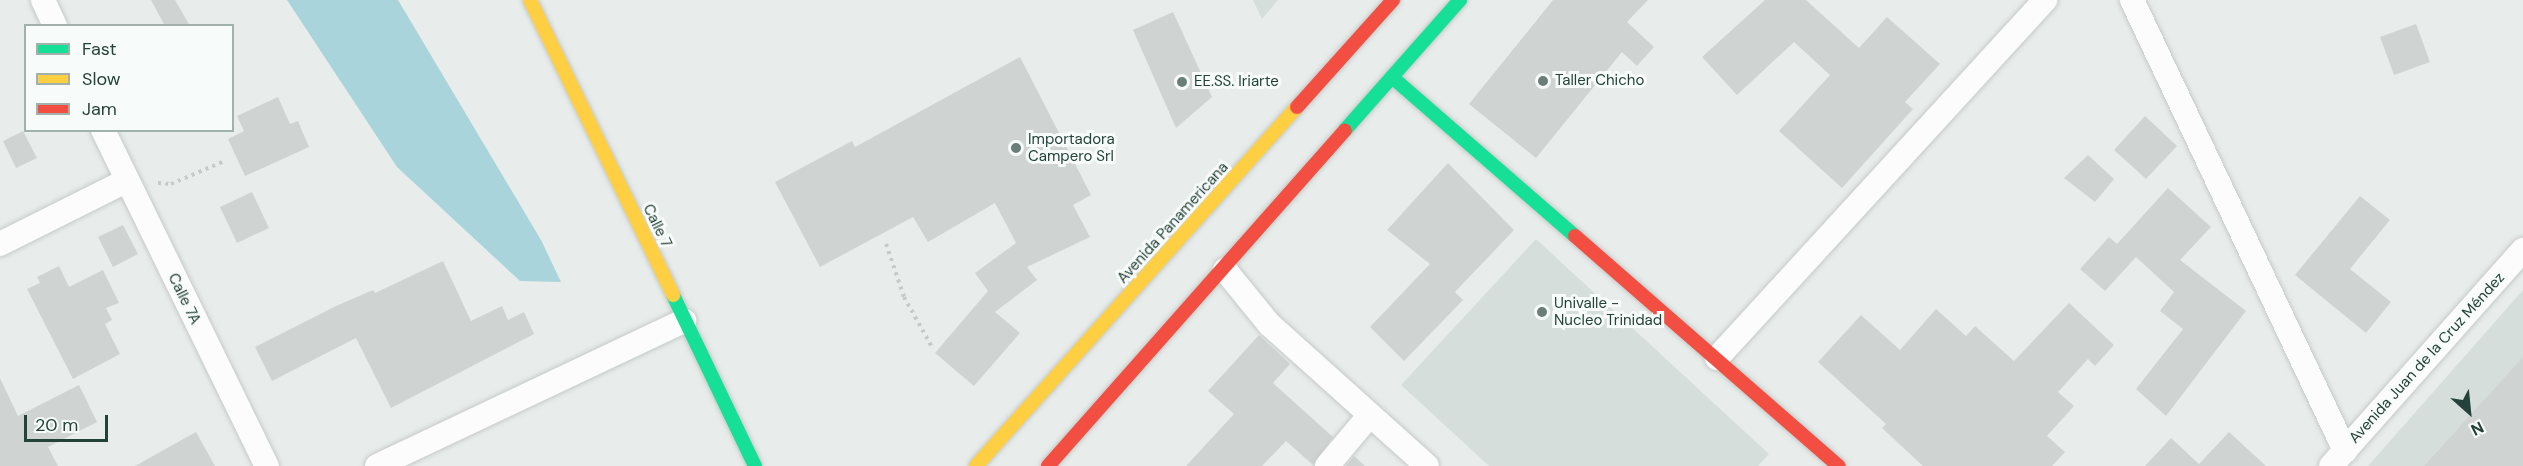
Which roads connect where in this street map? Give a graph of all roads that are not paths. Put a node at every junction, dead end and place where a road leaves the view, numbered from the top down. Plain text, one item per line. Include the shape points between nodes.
1 (44, 0) edge
2 (530, 0) edge
3 (1393, 0) edge
4 (1460, 0) edge
5 (2045, 0) edge
6 (2132, 0) edge
7 (54, 24) edge
8 (1392, 77) junction
9 (103, 132) edge
10 (126, 181) junction
11 (0, 244) edge
12 (2523, 250) edge
13 (1225, 270) junction
14 (684, 321) junction
15 (1717, 358) junction
16 (1369, 416) junction
17 (2338, 459) edge
18 (267, 466) edge
19 (377, 466) edge
20 (755, 466) edge
21 (976, 466) edge
22 (1048, 466) edge
23 (1327, 466) edge
24 (1427, 466) edge
25 (1839, 466) edge

1 - 7 street
2 - 14 main road, Calle 7
3 - 21 main road, Avenida Panamericana
4 - 8 main road
5 - 15 street
6 - 17 street
8 - 13 main road
8 - 15 main road
9 - 10 street, Calle 7A
10 - 11 street
10 - 18 street, Calle 7A
12 - 17 street, Avenida Juan de la Cruz Méndez
13 - 16 street via 1269,324
13 - 22 main road
14 - 19 street
14 - 20 main road, Calle 7
15 - 25 main road
16 - 23 street
16 - 24 street

